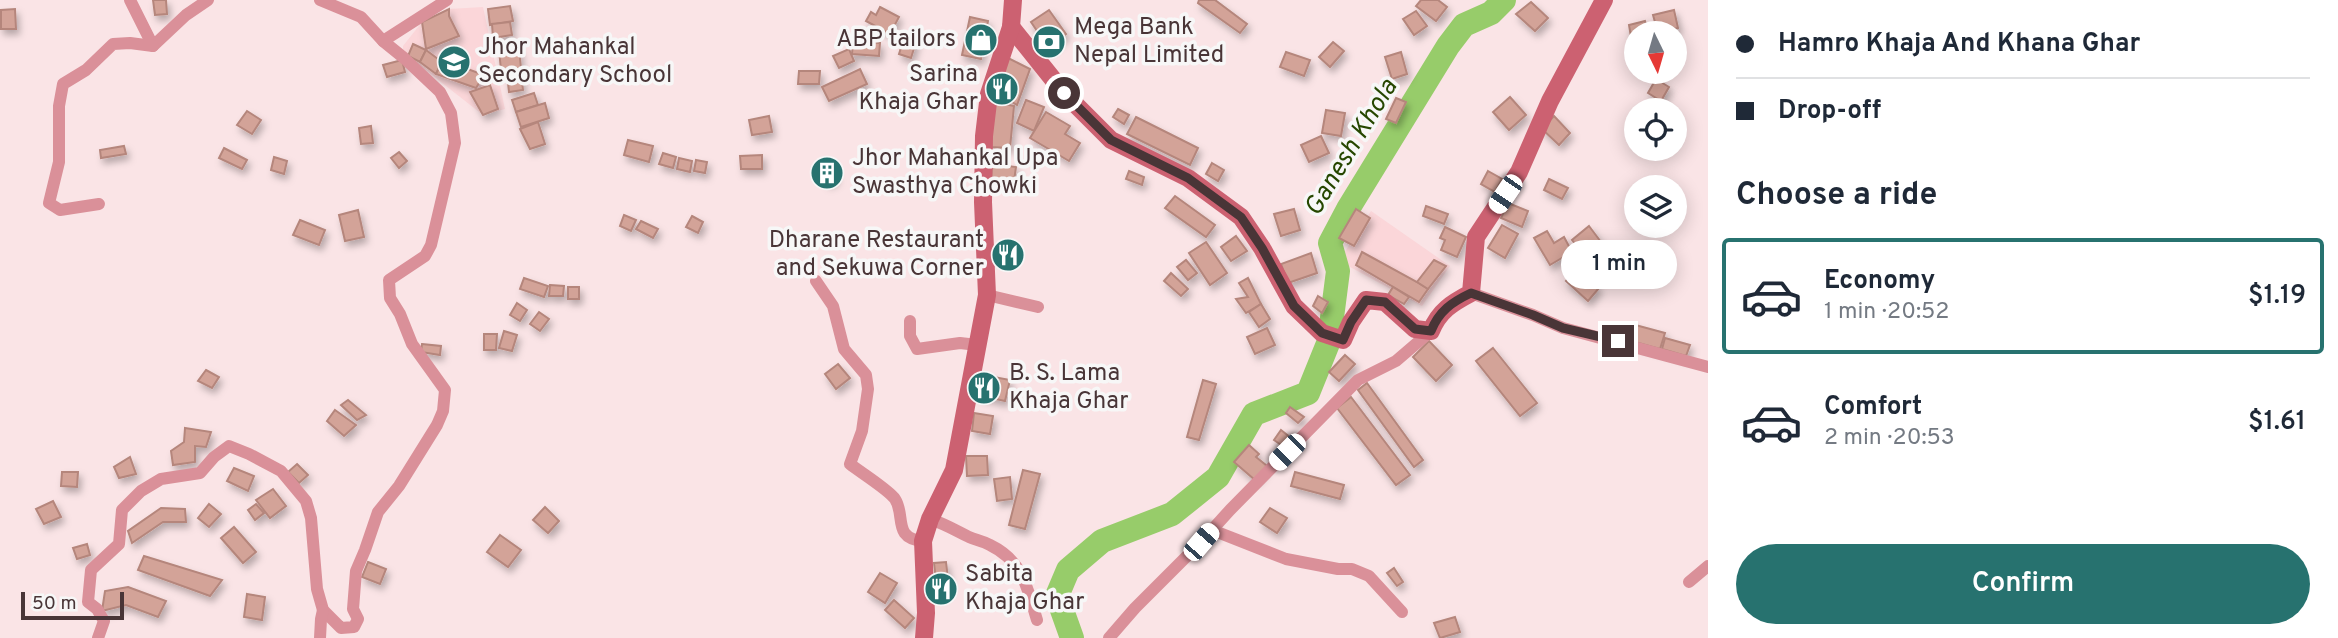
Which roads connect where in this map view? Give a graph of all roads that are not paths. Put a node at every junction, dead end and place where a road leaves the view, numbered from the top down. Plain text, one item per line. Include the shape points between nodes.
1 (130, 0) edge
2 (208, 0) edge
3 (320, 0) edge
4 (447, 0) edge
5 (1013, 0) edge
6 (1604, 0) edge
7 (1011, 27) junction
8 (383, 41) junction
9 (153, 46) junction
10 (99, 204) dead end
11 (816, 281) dead end
12 (1471, 293) junction
13 (987, 295) junction
14 (1038, 307) dead end
15 (910, 321) dead end
16 (1431, 331) junction
17 (977, 345) junction
18 (1708, 368) edge
19 (930, 519) junction
20 (1212, 530) junction
21 (923, 541) junction
22 (1708, 566) edge
23 (1689, 582) dead end
24 (323, 610) junction
25 (1402, 612) dead end
26 (1037, 620) dead end
27 (97, 638) edge
28 (320, 638) edge
29 (923, 638) edge
30 (1110, 638) edge

1 - 9 street
2 - 9 street
3 - 8 street via 361,17
4 - 8 street
5 - 7 street
6 - 12 street via 1550,101 1519,172 1476,237
7 - 13 street via 989,94 984,136
7 - 16 street via 1064,93 1111,140 1188,178 1241,217 1294,306 1322,333 1343,340 1366,300 1385,302 1415,329
8 - 24 street via 440,92 451,113 455,143 431,245 425,256 389,280 388,291 412,344 445,390 443,411 399,485 377,512 356,571 353,609 358,619 354,627 341,628
9 - 10 street via 113,44 63,84 59,162 49,203 60,210
11 - 21 street via 833,306 844,349 866,375 862,431 850,464 897,500 905,535
12 - 16 street via 1451,303
12 - 18 street via 1563,328
13 - 14 street
13 - 17 street
15 - 17 street via 910,336 917,349
16 - 20 street via 1396,361 1358,380
17 - 19 street via 954,470
19 - 21 street
19 - 26 street via 1010,558 1024,577
20 - 25 street via 1286,559 1369,576
20 - 30 street
21 - 29 street
22 - 23 street
24 - 27 street via 306,502 281,471 229,446 200,473 161,479 122,510 119,544 91,570 88,602 104,621
24 - 28 street

